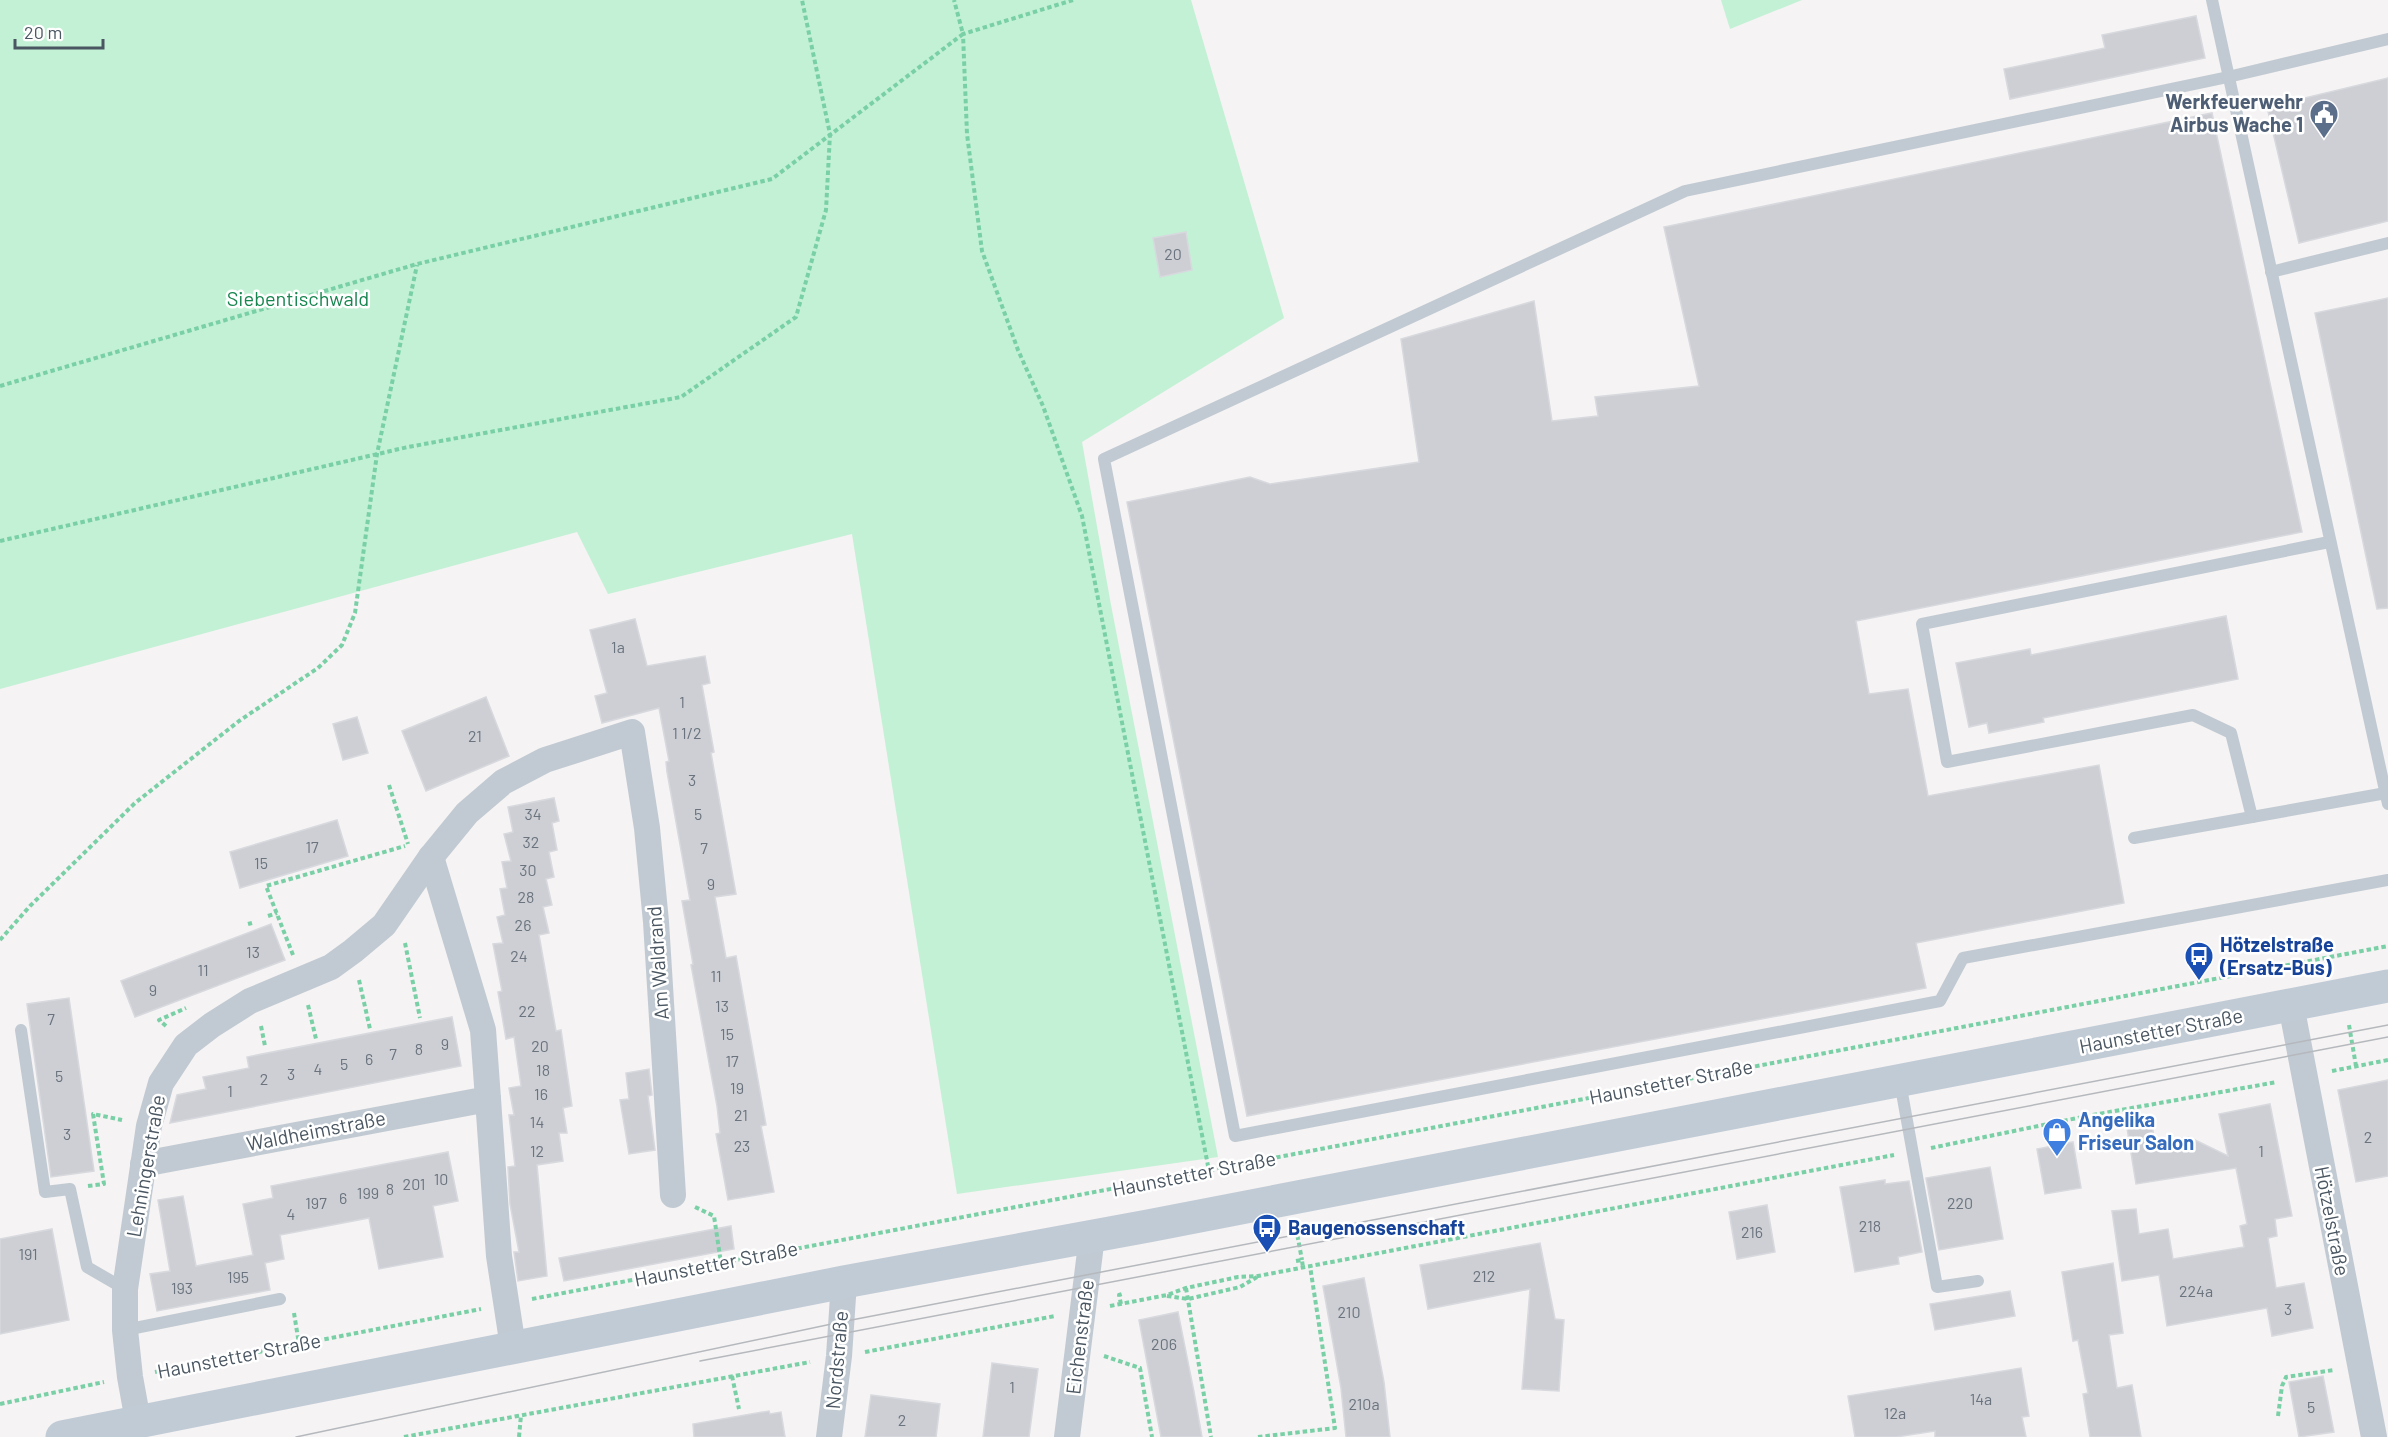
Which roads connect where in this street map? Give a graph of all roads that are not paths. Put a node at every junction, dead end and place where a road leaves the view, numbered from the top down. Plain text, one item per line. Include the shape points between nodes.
1 (2212, 0) edge
2 (2388, 39) edge
3 (2228, 77) junction
4 (2388, 243) edge
5 (2271, 272) junction
6 (2329, 542) junction
7 (632, 732) joint
8 (2387, 799) edge
9 (2252, 817) junction
10 (2134, 838) dead end
11 (420, 858) junction
12 (2388, 880) edge
13 (2388, 986) edge
14 (2291, 1005) junction
15 (21, 1030) dead end
16 (1900, 1081) junction
17 (488, 1099) junction
18 (143, 1164) junction
19 (673, 1196) road end
20 (1092, 1236) junction
21 (1978, 1281) dead end
22 (844, 1282) junction
23 (125, 1289) junction
24 (280, 1299) road end
25 (124, 1330) junction
26 (513, 1347) junction
27 (138, 1421) junction
28 (62, 1437) edge
29 (829, 1437) edge
30 (1067, 1437) edge
31 (2374, 1437) edge

1 - 3 lane
2 - 3 lane
3 - 5 lane
3 - 12 lane via 1685,191 1104,459 1235,1136 1940,1001 1963,958
4 - 5 lane
5 - 6 lane
6 - 8 lane
6 - 9 lane via 1922,624 1947,762 2193,715 2230,733
7 - 11 street, Lehningerstraße via 545,760 504,782
7 - 19 street, Am Waldrand via 656,922
8 - 9 lane
9 - 10 lane
11 - 17 street via 483,1030
11 - 18 street, Lehningerstraße via 384,926 353,951 331,967 250,1001 186,1045 161,1083
13 - 14 main road, Haunstetter Straße
14 - 16 main road, Haunstetter Straße
14 - 31 street, Hötzelstraße
15 - 23 lane via 45,1192 70,1189 87,1267
16 - 20 main road, Haunstetter Straße
16 - 21 lane via 1937,1287
17 - 18 street, Waldheimstraße
17 - 26 street via 499,1257
18 - 23 street, Lehningerstraße
20 - 22 main road, Haunstetter Straße
20 - 30 street, Eichenstraße
22 - 26 main road, Haunstetter Straße
22 - 29 street, Nordstraße via 840,1356
23 - 25 street, Lehningerstraße
24 - 25 lane
25 - 27 street, Lehningerstraße
26 - 27 main road, Haunstetter Straße
27 - 28 main road, Haunstetter Straße

